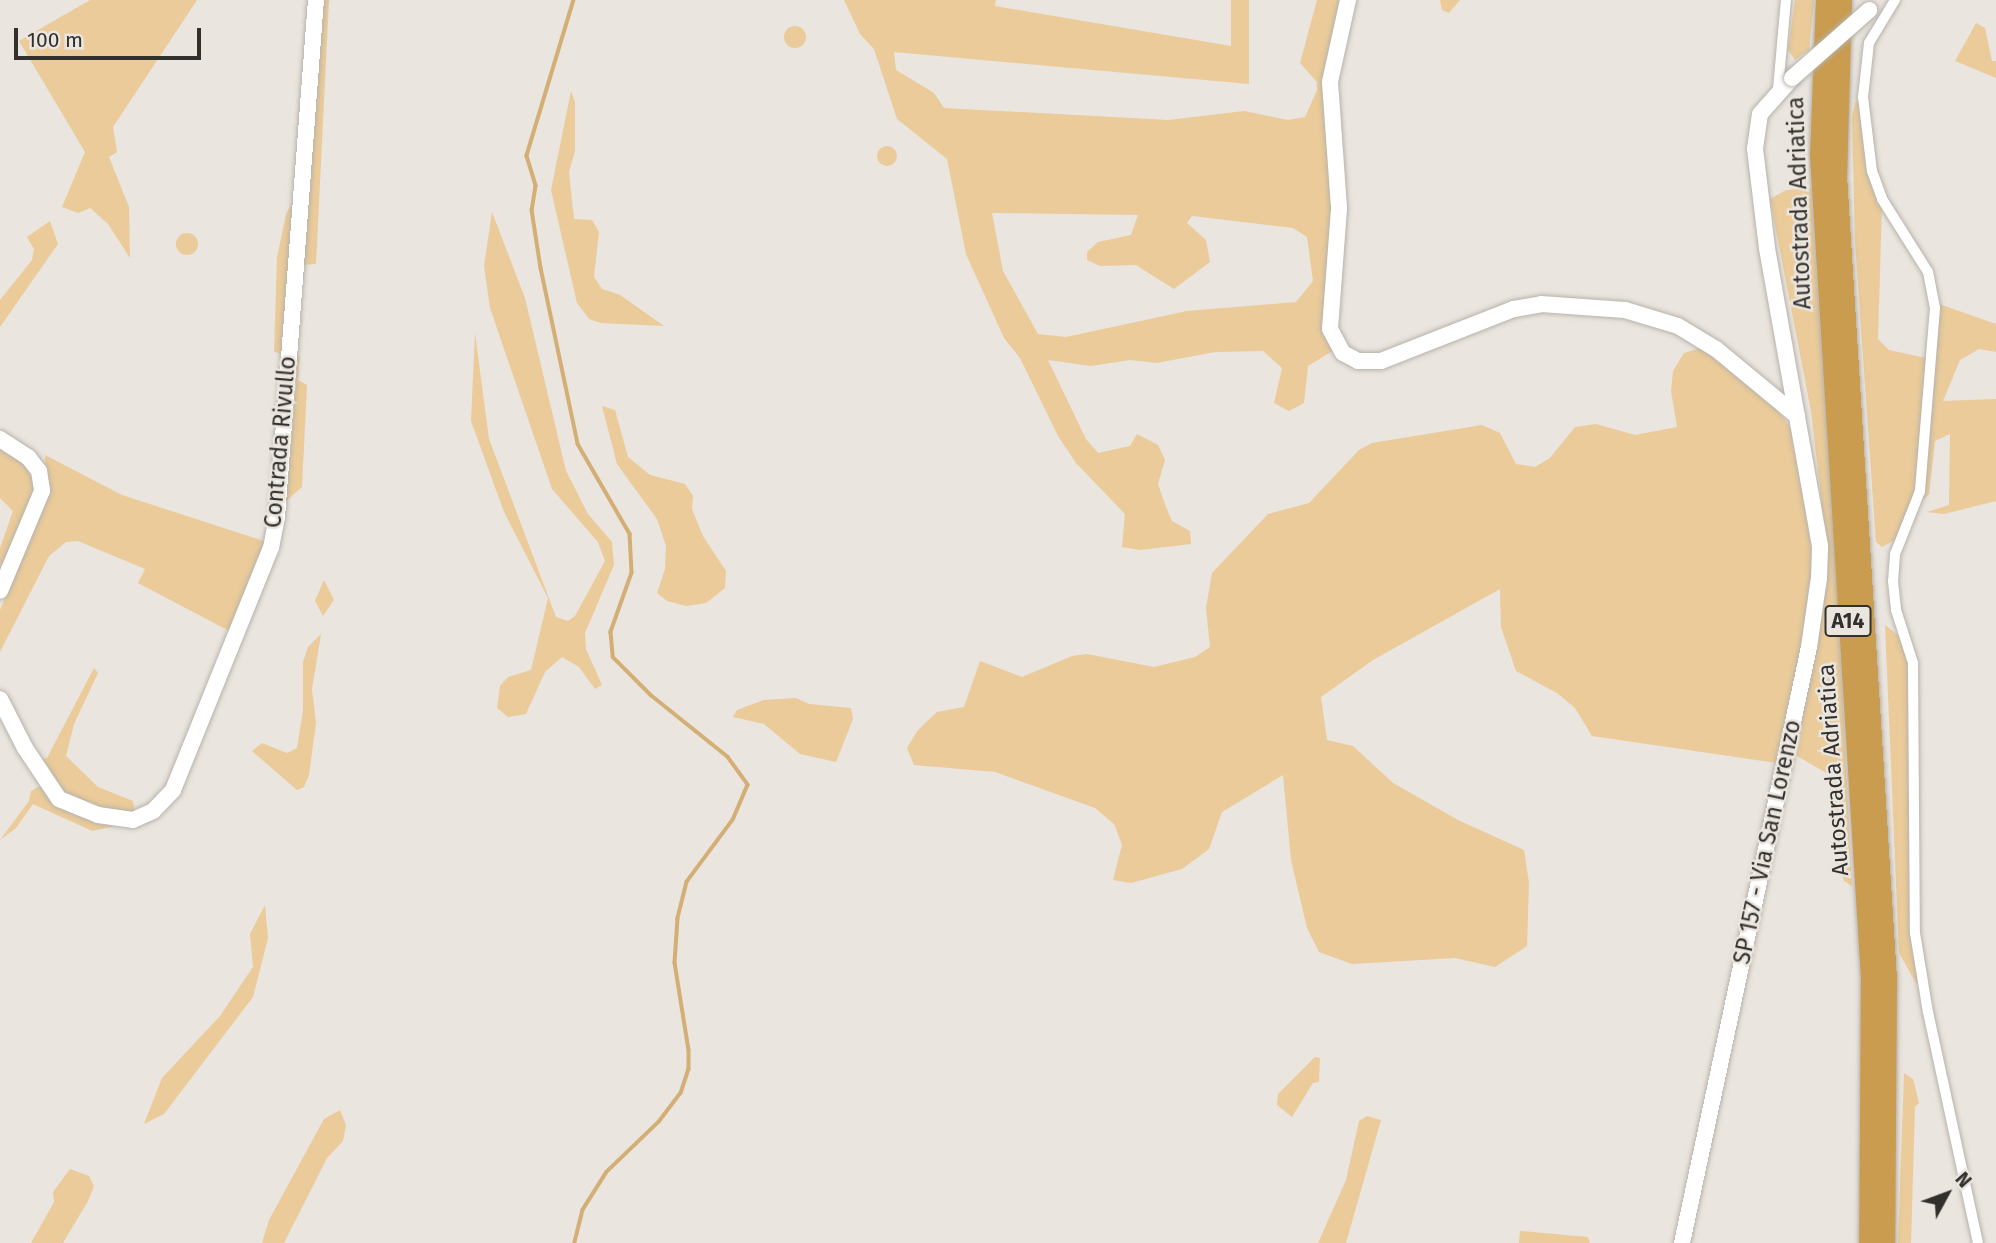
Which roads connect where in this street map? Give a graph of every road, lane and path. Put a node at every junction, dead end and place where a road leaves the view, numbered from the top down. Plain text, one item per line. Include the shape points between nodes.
1 (316, 0) edge
2 (1349, 0) edge
3 (1786, 0) edge
4 (1825, 0) edge
5 (1842, 0) edge
6 (1895, 0) edge
7 (1873, 5) edge
8 (1778, 89) junction
9 (1797, 416) junction
10 (0, 439) edge
11 (0, 591) edge
12 (0, 699) edge
13 (1682, 1243) edge
14 (1868, 1243) edge
15 (1885, 1243) edge
16 (1978, 1243) edge

1 - 12 street, Contrada Rivullo via 277,517 271,548 173,790 153,811 133,820 98,815 60,799 25,748
2 - 9 street via 1330,82 1339,209 1330,329 1331,339 1343,353 1358,361 1381,361 1514,309 1541,304 1625,310 1678,326 1716,349
3 - 8 street
4 - 14 highway, Autostrada Adriatica / A14 via 1819,155 1869,965
5 - 15 highway, Autostrada Adriatica / A14 via 1836,176 1886,965 1890,1092
6 - 16 street via 1869,43 1863,97 1872,170 1882,199 1928,272 1935,308 1920,491 1895,554 1893,581 1896,610 1913,663 1915,933
7 - 8 street, SP 157 - Via San Lorenzo, bridge
8 - 9 street, SP 157 - Via San Lorenzo via 1760,114 1755,149 1767,248
9 - 13 street, SP 157 - Via San Lorenzo via 1820,546 1819,578 1809,647
10 - 11 street via 28,457 39,471 42,491

